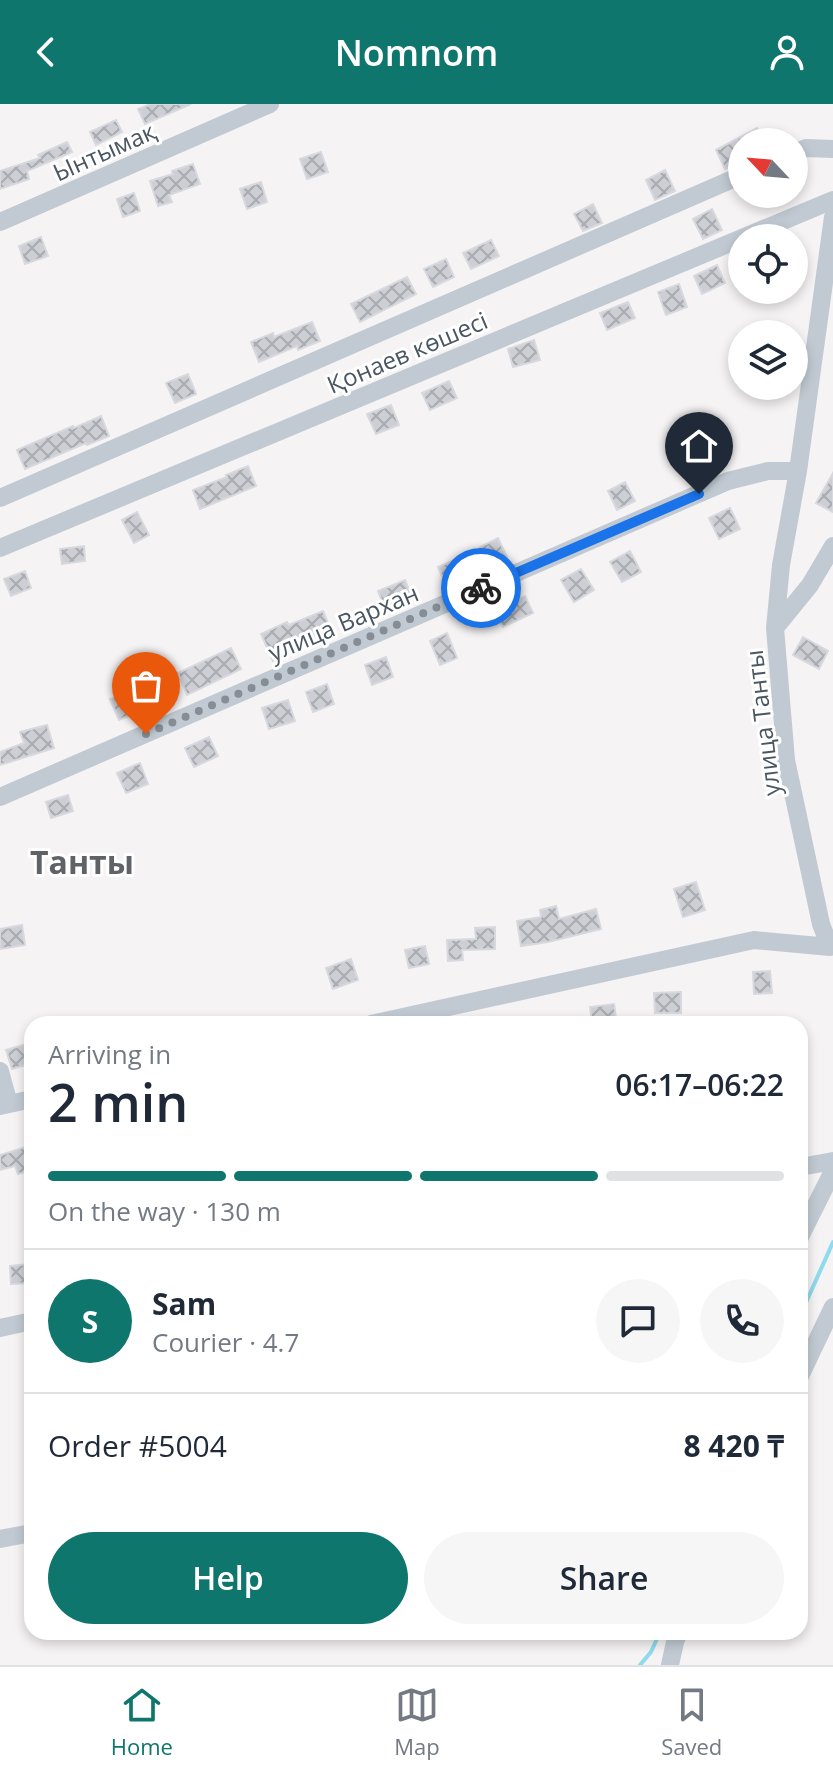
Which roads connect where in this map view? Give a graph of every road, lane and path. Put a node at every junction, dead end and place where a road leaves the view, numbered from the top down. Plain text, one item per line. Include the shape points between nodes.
1 (270, 104) edge
2 (808, 148) edge
3 (833, 149) edge
4 (728, 181) edge
5 (833, 200) edge
6 (833, 217) edge
7 (0, 222) edge
8 (798, 471) junction
9 (0, 498) edge
10 (833, 546) edge
11 (0, 548) edge
12 (781, 565) junction
13 (810, 585) junction
14 (775, 628) junction
15 (0, 797) edge
16 (833, 903) edge
17 (821, 924) junction
18 (832, 950) edge
19 (407, 1016) edge
20 (0, 1071) edge
21 (5, 1105) edge
22 (833, 1161) edge
23 (808, 1166) edge
24 (833, 1171) edge
25 (808, 1221) edge
26 (833, 1307) edge
27 (24, 1323) edge
28 (0, 1328) edge
29 (808, 1359) edge
30 (24, 1534) edge
31 (0, 1539) edge
32 (676, 1640) edge
33 (670, 1665) edge

1 - 7 street, Ынтымақ
2 - 3 street
4 - 9 street, Қонаев көшесі
5 - 11 street, Қонаев көшесі
6 - 8 street, улица Танты
8 - 12 street, улица Танты
8 - 15 street, улица Вархан via 768,471 728,481
10 - 13 street
12 - 13 street
12 - 14 street, улица Танты
13 - 14 street
14 - 17 street, улица Танты via 786,760
16 - 17 street
17 - 18 street, улица Танты
18 - 19 street, улица Танты via 754,940
20 - 21 street
22 - 23 street
24 - 25 street
26 - 29 street
27 - 28 street
30 - 31 street
32 - 33 street

